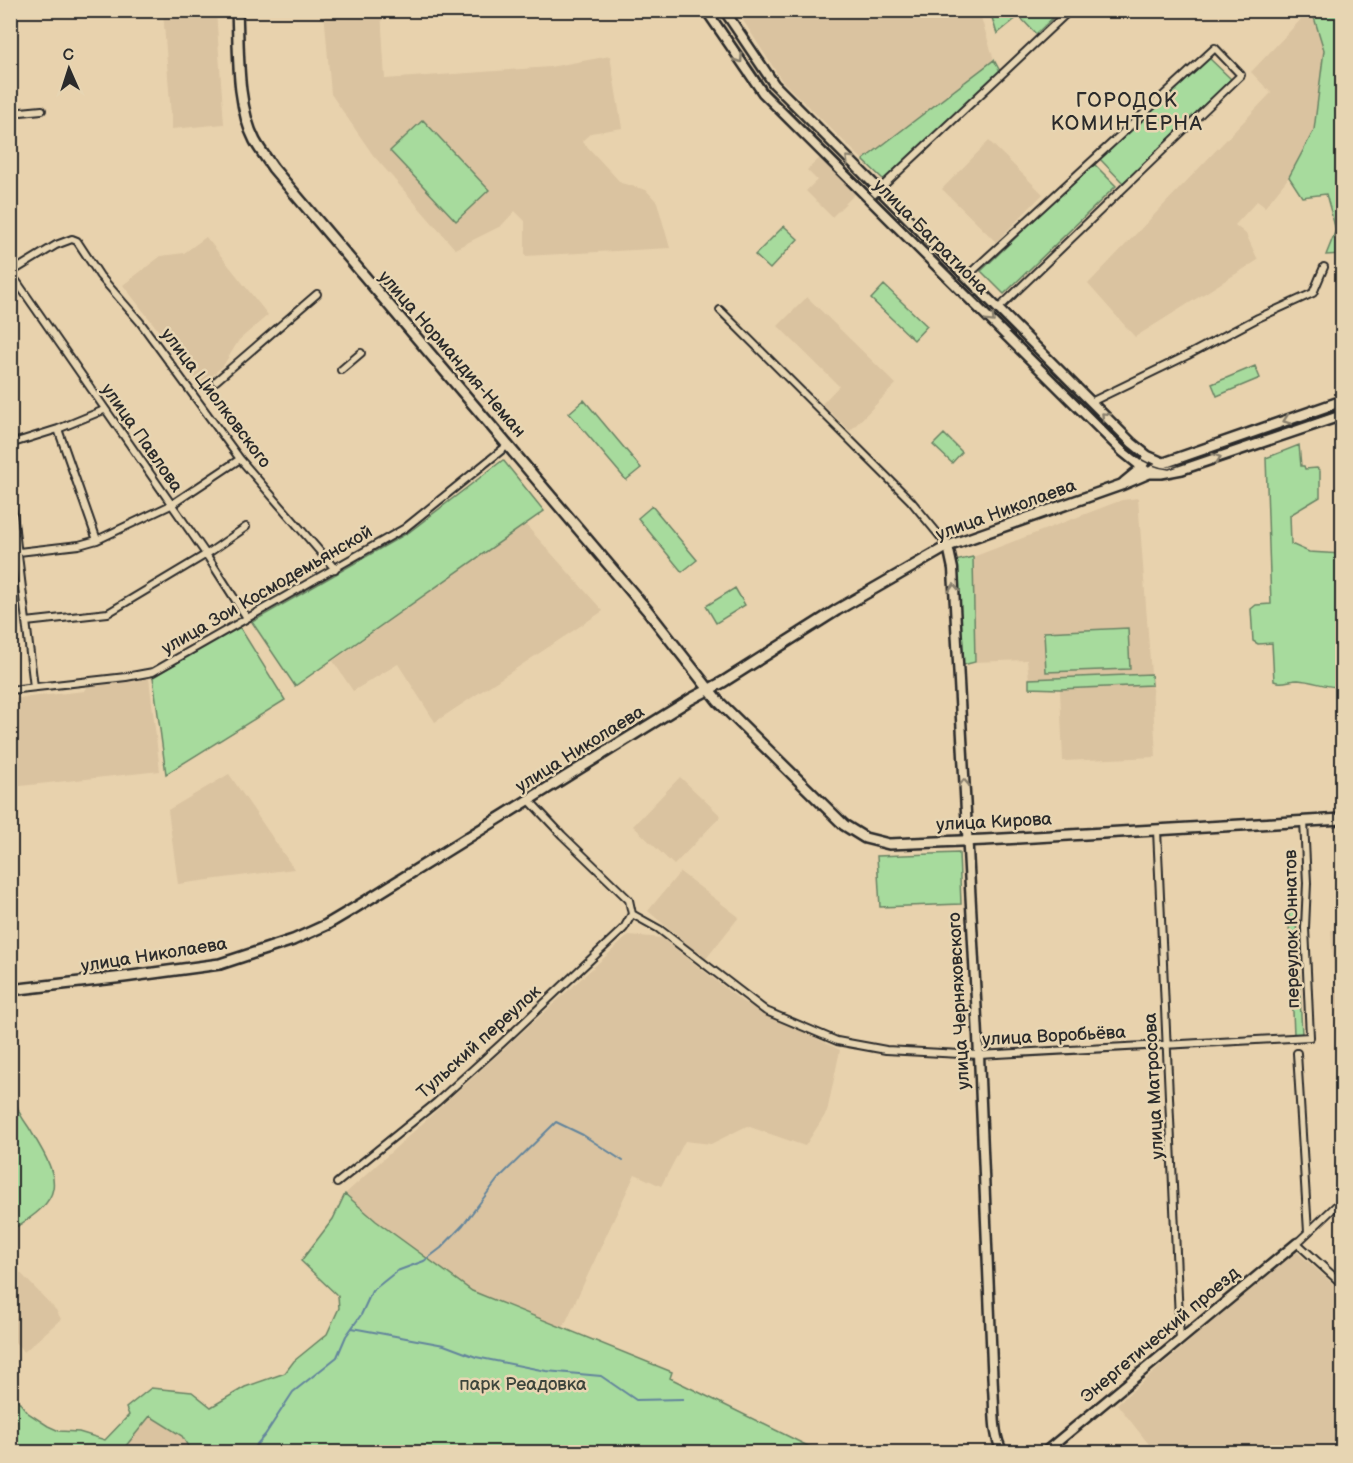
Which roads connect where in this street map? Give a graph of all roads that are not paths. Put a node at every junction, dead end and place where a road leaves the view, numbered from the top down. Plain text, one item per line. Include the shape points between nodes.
1 (237, 10) edge
2 (706, 10) edge
3 (723, 10) edge
4 (1070, 10) edge
5 (42, 110) dead end
6 (10, 114) edge
7 (879, 188) junction
8 (869, 199) junction
9 (1324, 267) dead end
10 (10, 275) edge
11 (966, 277) junction
12 (317, 294) dead end
13 (998, 309) junction
14 (720, 310) dead end
15 (361, 353) dead end
16 (341, 370) dead end
17 (216, 381) dead end
18 (1091, 402) junction
19 (1342, 402) edge
20 (104, 410) junction
21 (1339, 416) edge
22 (57, 429) junction
23 (10, 444) edge
24 (508, 445) junction
25 (1124, 452) junction
26 (1148, 456) junction
27 (240, 459) junction
28 (1164, 463) junction
29 (1145, 471) junction
30 (1121, 484) junction
31 (10, 489) edge
32 (171, 505) junction
33 (246, 527) dead end
34 (97, 540) junction
35 (948, 546) junction
36 (14, 553) edge
37 (206, 554) junction
38 (335, 569) junction
39 (247, 618) junction
40 (26, 622) junction
41 (34, 687) junction
42 (10, 690) edge
43 (708, 690) junction
44 (530, 801) junction
45 (1342, 819) edge
46 (1304, 821) junction
47 (1157, 830) junction
48 (967, 841) junction
49 (632, 914) junction
50 (10, 990) edge
51 (1310, 1037) joint
52 (1167, 1045) junction
53 (1297, 1053) dead end
54 (979, 1055) junction
55 (337, 1183) dead end
56 (1342, 1200) edge
57 (1308, 1232) junction
58 (1297, 1243) junction
59 (1342, 1284) edge
60 (1180, 1341) junction
61 (1003, 1452) edge
62 (1045, 1452) edge

1 - 24 main road, улица Нормандия-Неман via 241,86 255,140 273,168
2 -> 8 main road, улица Багратиона via 763,93
7 -> 3 main road, улица Багратиона via 774,84
4 - 7 street
5 - 6 street
7 - 8 street
7 - 11 main road, улица Багратиона
8 -> 25 main road, улица Багратиона
9 - 18 street via 1313,293
10 - 20 street, улица Павлова
10 - 27 street, улица Циолковского via 62,243 72,239 77,242
11 - 13 main road, улица Багратиона
11 - 13 street via 1215,48 1241,75
12 - 17 street
13 - 18 main road, улица Багратиона
14 - 35 street via 908,497
15 - 16 street
26 -> 18 main road, улица Багратиона
19 - 21 street
19 -> 28 main road, улица Николаева
20 - 22 street
20 - 32 street, улица Павлова
29 -> 21 main road, улица Николаева via 1182,469
22 - 23 street
22 - 34 street
24 - 38 street, улица Зои Космодемьянской via 405,528
24 - 43 main road, улица Нормандия-Неман via 647,610
25 - 29 main road, улица Багратиона
25 - 30 main road via 1130,467
26 - 28 main road, улица Багратиона
26 - 29 main road
27 - 32 street
27 - 38 street, улица Циолковского
28 - 29 main road, улица Николаева
29 - 30 main road, улица Николаева
30 - 35 main road, улица Николаева
31 - 36 street
32 - 34 street
32 - 37 street, улица Павлова
33 - 37 street
34 - 36 street
35 - 43 main road, улица Николаева
48 -> 35 main road, улица Черняховского via 953,569
36 - 40 street
37 - 39 street, улица Павлова
37 - 40 street via 108,613
38 - 39 street, улица Зои Космодемьянской
39 - 41 street, улица Зои Космодемьянской via 153,672
40 - 41 street
41 - 42 street, улица Зои Космодемьянской
43 - 44 main road, улица Николаева
43 - 48 main road, улица Кирова via 844,825 865,838 889,844
44 - 49 street via 629,900
44 - 50 main road, улица Николаева via 337,919 293,940 220,964
45 - 46 main road, улица Кирова
46 - 47 main road, улица Кирова
46 - 51 street, переулок Юннатов
47 - 48 main road, улица Кирова
47 - 52 street, улица Матросова
48 - 54 main road, улица Черняховского
49 - 54 street, улица Воробьёва via 659,929 766,1011 837,1041 886,1050
49 - 55 street, Тульский переулок via 624,928 501,1044
51 - 52 street, улица Воробьёва
52 - 54 street, улица Воробьёва
52 - 60 street, улица Матросова
53 - 57 street
54 - 61 main road, улица Черняховского via 993,1388 999,1447
56 - 57 street
57 - 58 street
58 - 59 street
58 - 60 main road, Энергетический проезд
60 - 62 main road, Энергетический проезд

